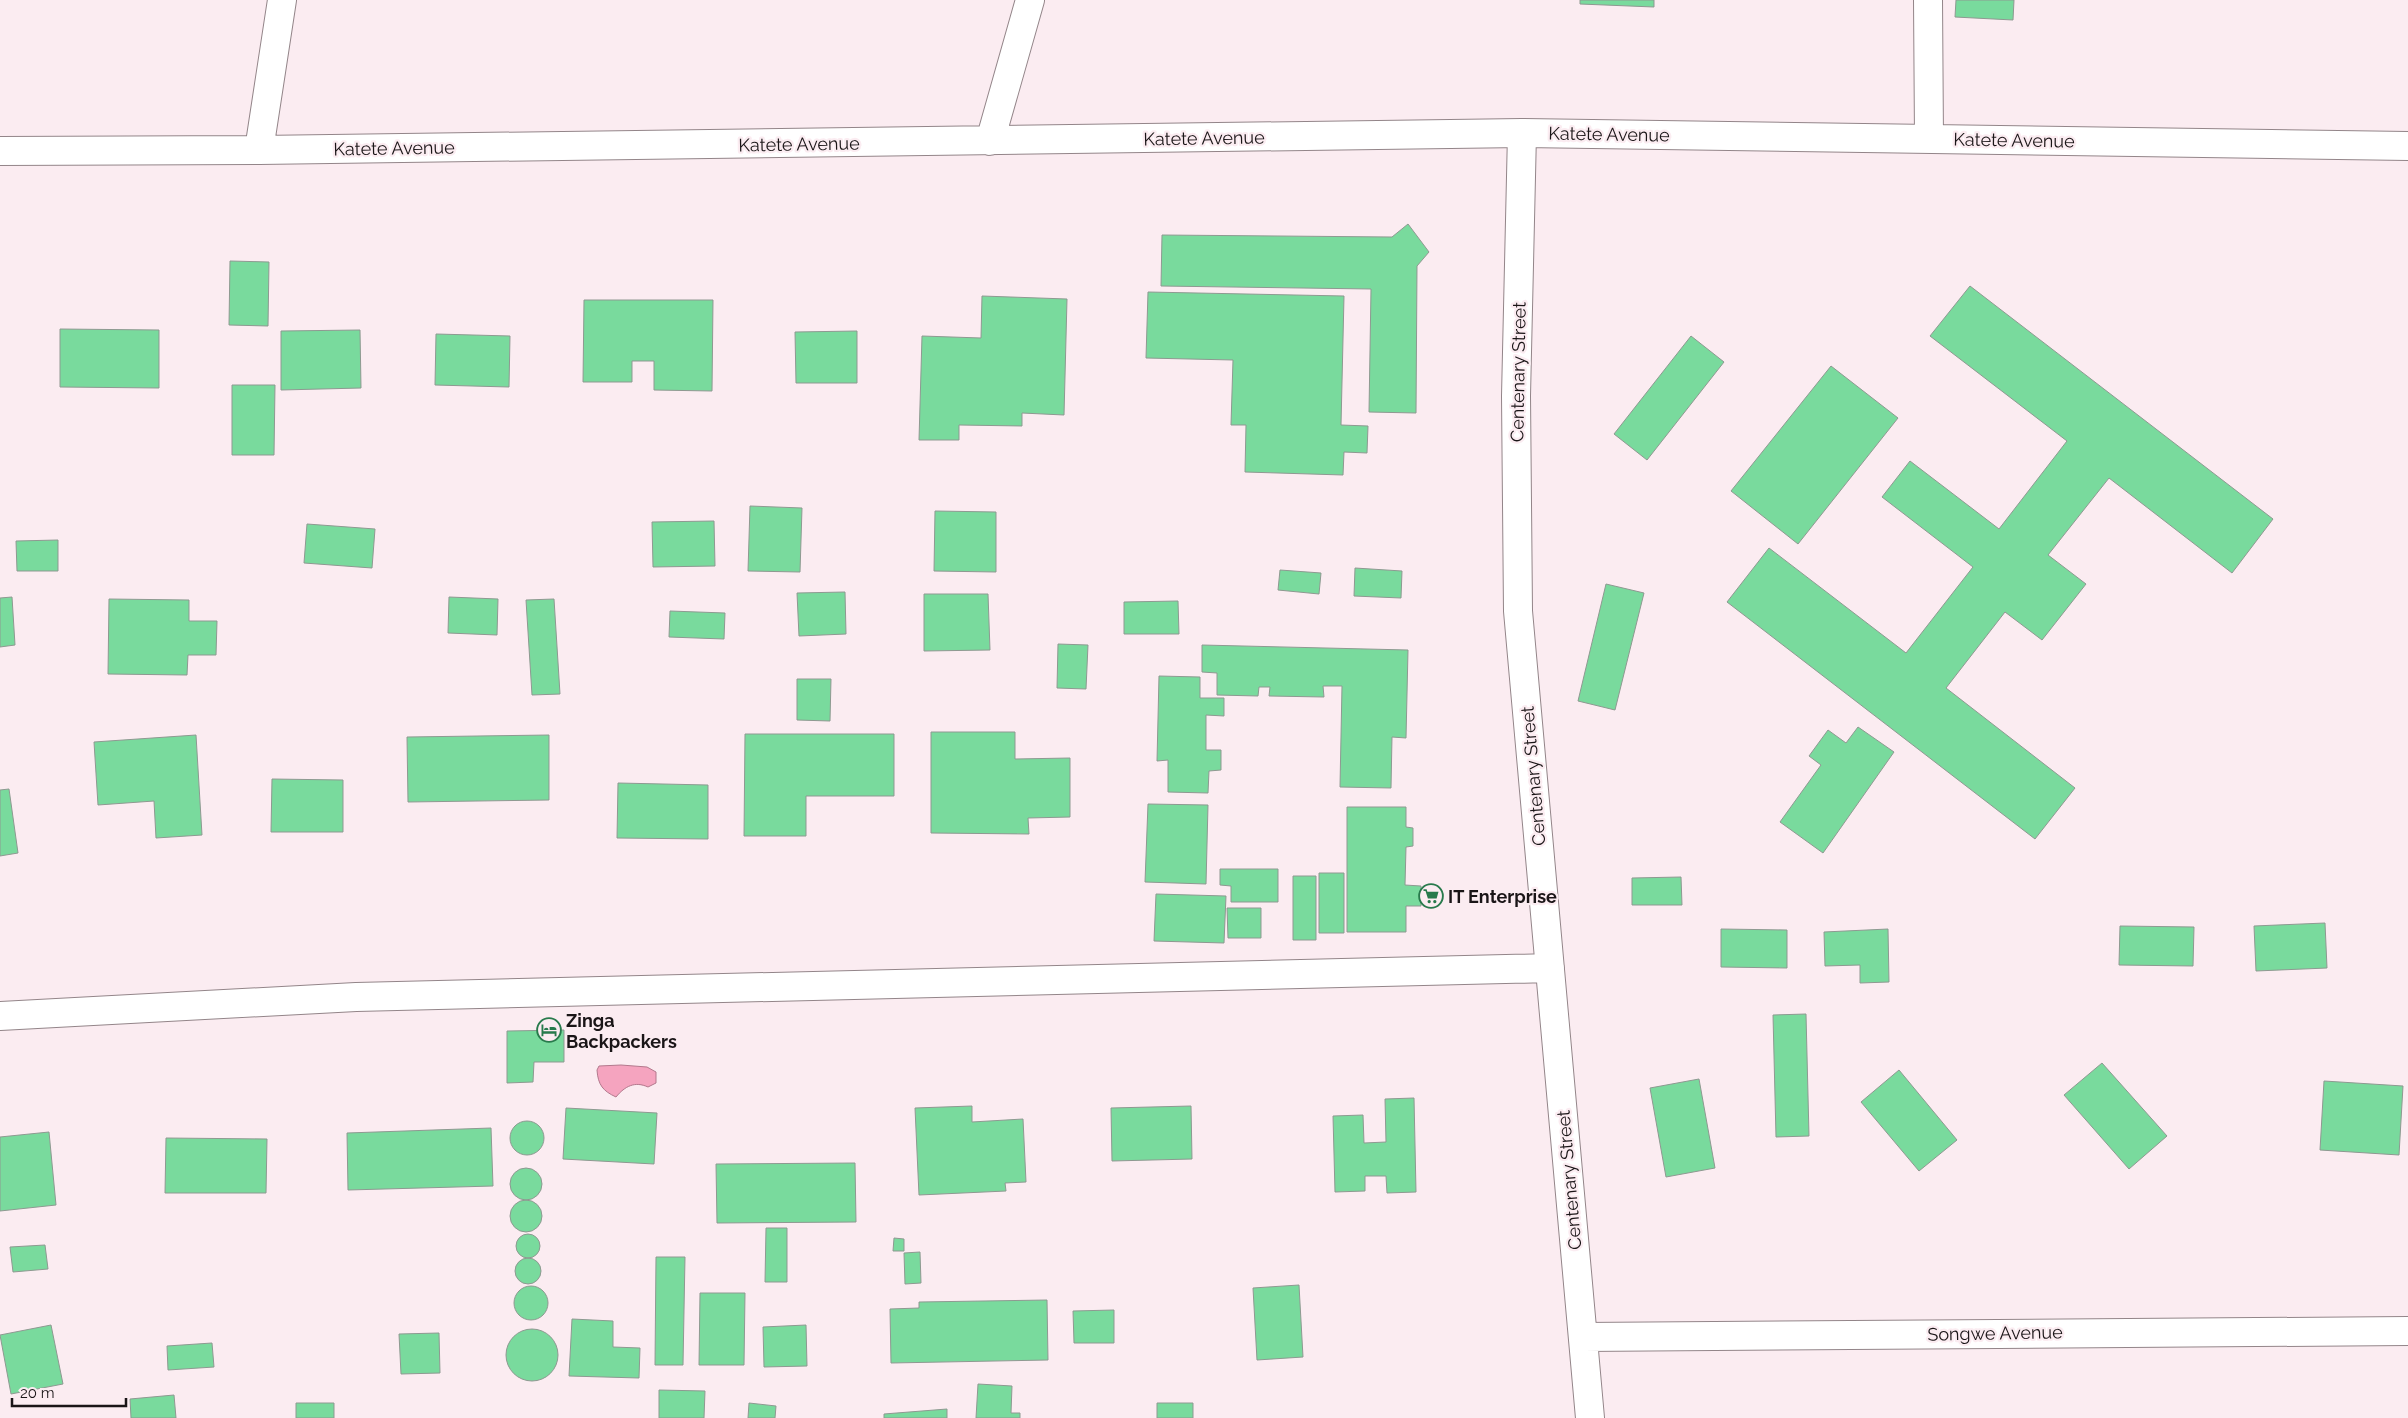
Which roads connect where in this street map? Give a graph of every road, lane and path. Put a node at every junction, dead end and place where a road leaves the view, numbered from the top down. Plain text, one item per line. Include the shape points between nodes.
1 (282, 0) edge
2 (1030, 0) edge
3 (1928, 0) edge
4 (1522, 133) junction
5 (1929, 138) junction
6 (990, 141) junction
7 (2408, 146) edge
8 (0, 150) edge
9 (259, 150) junction
10 (1550, 968) junction
11 (0, 1016) edge
12 (2408, 1331) edge
13 (1582, 1337) junction
14 (1590, 1418) edge

1 - 9 street
2 - 6 street
3 - 5 street
4 - 5 street, Katete Avenue
4 - 6 street, Katete Avenue
4 - 10 street, Centenary Street via 1516,396 1518,611
5 - 7 street, Katete Avenue
6 - 9 street, Katete Avenue
8 - 9 street, Katete Avenue
10 - 11 street via 356,997
10 - 13 street, Centenary Street
12 - 13 street, Songwe Avenue
13 - 14 street, Centenary Street

